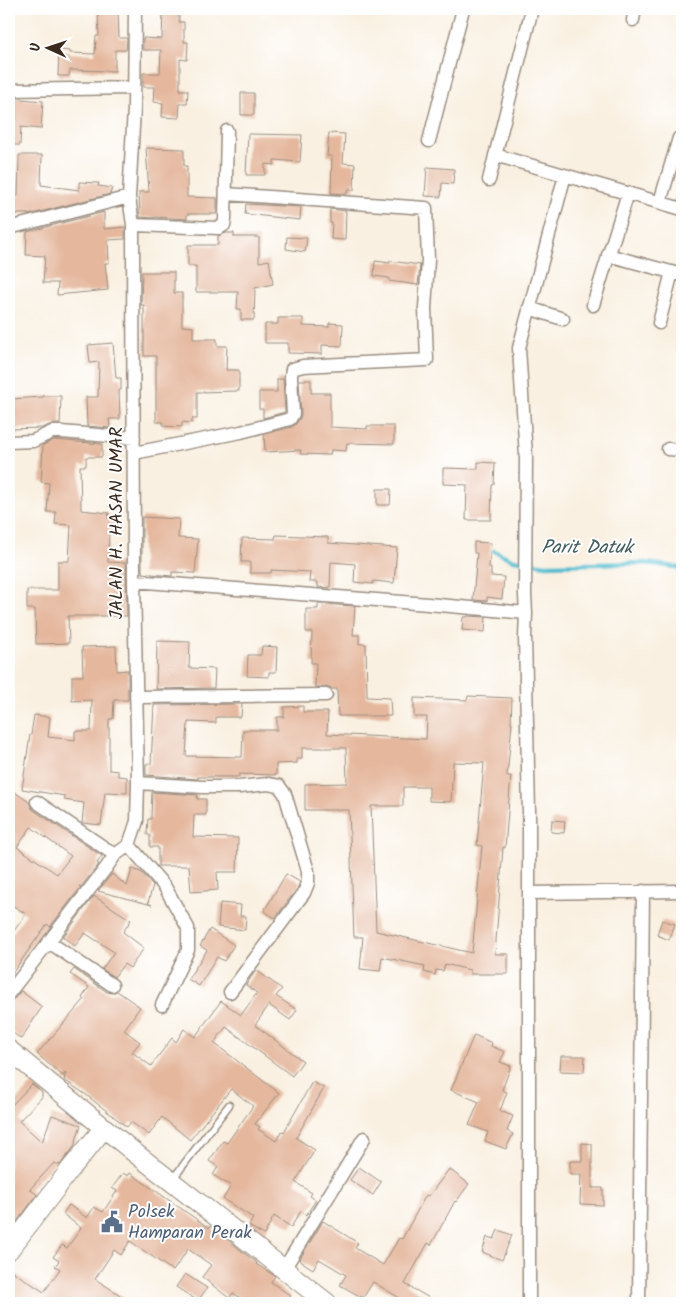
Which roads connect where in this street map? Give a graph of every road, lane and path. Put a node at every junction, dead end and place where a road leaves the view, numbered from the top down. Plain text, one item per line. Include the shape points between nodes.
1 (135, 9) edge
2 (463, 9) edge
3 (532, 9) edge
4 (134, 88) junction
5 (9, 90) edge
6 (227, 132) dead end
7 (679, 138) dead end
8 (429, 141) dead end
9 (495, 155) junction
10 (565, 175) junction
11 (489, 180) dead end
12 (628, 193) junction
13 (226, 194) junction
14 (129, 197) junction
15 (660, 202) junction
16 (682, 209) edge
17 (133, 224) junction
18 (9, 228) edge
19 (608, 255) junction
20 (677, 274) edge
21 (593, 305) dead end
22 (529, 308) junction
23 (563, 319) dead end
24 (659, 323) dead end
25 (134, 438) junction
26 (9, 442) edge
27 (668, 449) dead end
28 (682, 450) edge
29 (134, 453) junction
30 (134, 581) junction
31 (526, 613) junction
32 (326, 695) dead end
33 (136, 697) junction
34 (138, 783) junction
35 (37, 802) dead end
36 (129, 845) junction
37 (115, 855) junction
38 (643, 891) junction
39 (682, 891) edge
40 (530, 893) junction
41 (49, 942) junction
42 (112, 985) dead end
43 (230, 992) dead end
44 (9, 993) edge
45 (162, 1005) dead end
46 (9, 1050) edge
47 (229, 1105) dead end
48 (104, 1128) junction
49 (364, 1138) dead end
50 (172, 1181) junction
51 (9, 1250) edge
52 (284, 1269) junction
53 (327, 1303) edge
54 (529, 1303) edge
55 (639, 1303) edge

1 - 4 street, JALAN H. HASAN UMAR
2 - 8 street
3 - 9 street
4 - 5 street
4 - 14 street, JALAN H. HASAN UMAR
6 - 13 street
7 - 15 street
9 - 10 street
9 - 11 street
10 - 12 street
10 - 22 street
12 - 15 street
12 - 19 street
13 - 17 street via 226,220 219,228
13 - 29 street via 426,208 427,360 292,368 293,414 290,419
14 - 17 street, JALAN H. HASAN UMAR
14 - 18 street
15 - 16 street
17 - 25 street, JALAN H. HASAN UMAR
19 - 20 street
19 - 21 street
20 - 24 street
22 - 23 street
22 - 31 street via 519,348 526,456
25 - 26 street via 52,432 33,441
25 - 29 street, JALAN H. HASAN UMAR
27 - 28 street
29 - 30 street, JALAN H. HASAN UMAR
30 - 31 street
30 - 33 street, JALAN H. HASAN UMAR
31 - 40 street
32 - 33 street
33 - 34 street, JALAN H. HASAN UMAR
34 - 36 street, JALAN H. HASAN UMAR via 137,821
34 - 43 street via 203,787 268,784 279,786 285,794 308,871 308,883 304,893
35 - 37 street
36 - 37 street
36 - 45 street via 165,886 188,928 188,950
37 - 41 street
38 - 39 street
38 - 40 street
38 - 55 street
40 - 54 street
41 - 42 street
41 - 44 street
46 - 48 main road
47 - 50 lane
48 - 50 main road
48 - 51 main road
49 - 52 street
50 - 52 main road
52 - 53 main road

